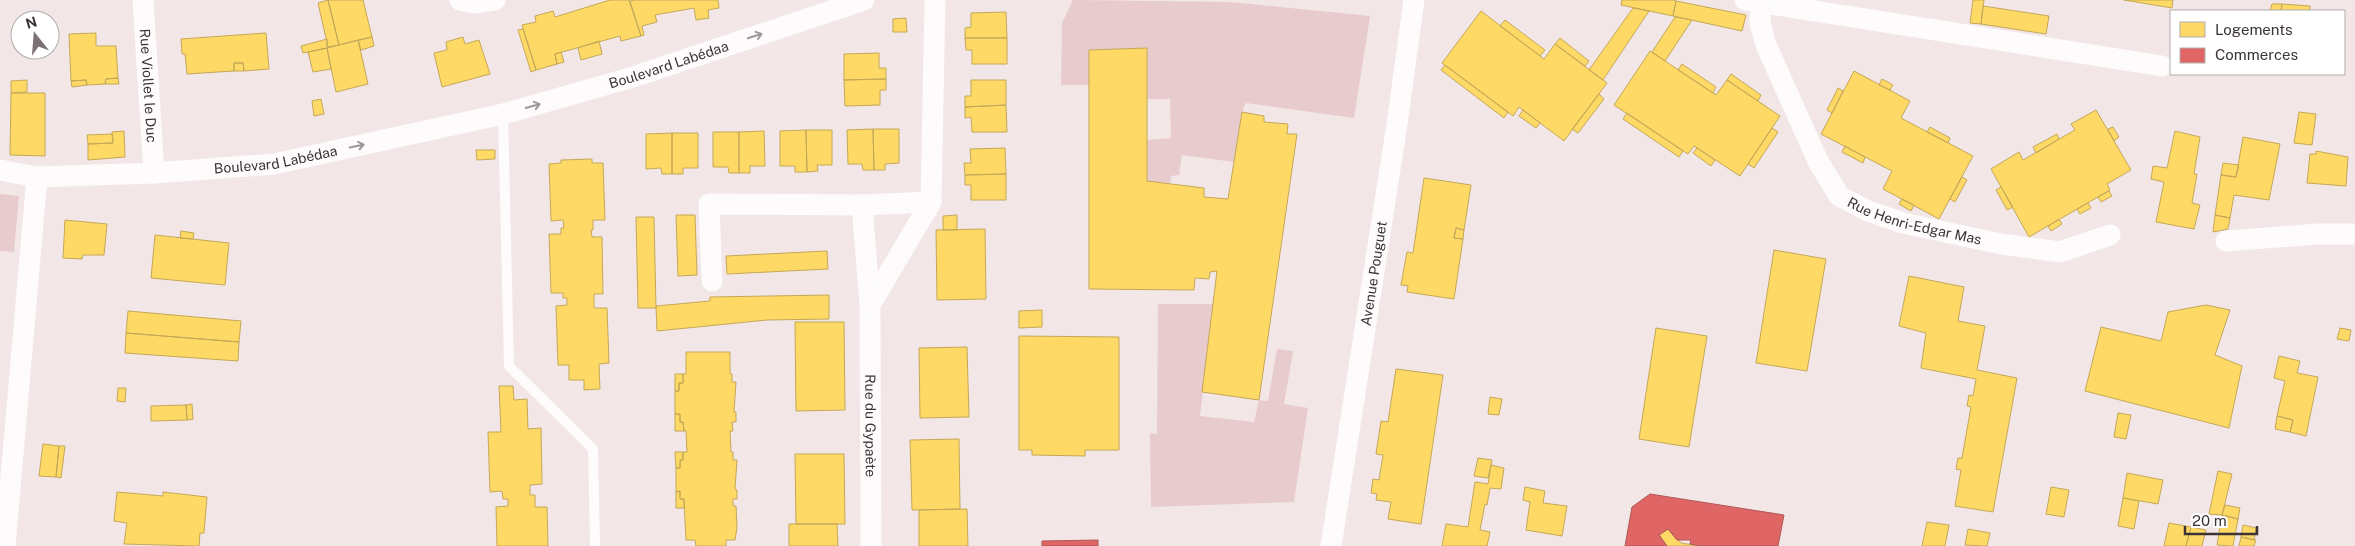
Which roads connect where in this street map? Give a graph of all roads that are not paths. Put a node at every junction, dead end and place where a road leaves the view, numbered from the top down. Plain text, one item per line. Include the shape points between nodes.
1 (144, 0) edge
2 (460, 0) edge
3 (495, 0) edge
4 (864, 0) edge
5 (935, 0) edge
6 (1414, 0) edge
7 (1753, 2) edge
8 (2162, 66) dead end
9 (503, 114) junction
10 (0, 170) edge
11 (154, 173) junction
12 (37, 177) junction
13 (931, 202) junction
14 (862, 205) junction
15 (2355, 234) edge
16 (2110, 236) dead end
17 (2226, 242) dead end
18 (712, 282) dead end
19 (870, 305) junction
20 (5, 546) edge
21 (595, 546) edge
22 (871, 546) edge
23 (1331, 546) edge

1 - 11 street, Rue Viollet le Duc
2 - 3 street via 474,3
9 -> 4 street, Boulevard Labédaa via 633,77
5 - 13 street
6 - 23 street, Avenue Pouguet
7 - 8 street, Rue Henri-Edgar Mas
7 - 16 street, Rue Henri-Edgar Mas via 1766,45 1818,161 1839,196 1868,211 1903,223 2001,244 2060,252
11 -> 9 street, Boulevard Labédaa via 274,164
9 - 21 lane via 509,366 593,449
10 - 12 street, Boulevard Labédaa
11 - 12 street, Boulevard Labédaa
12 - 20 street
13 - 14 street
13 - 19 street
14 - 18 street via 709,204
14 - 19 street, Rue du Gypaète
15 - 17 street
19 - 22 street, Rue du Gypaète

